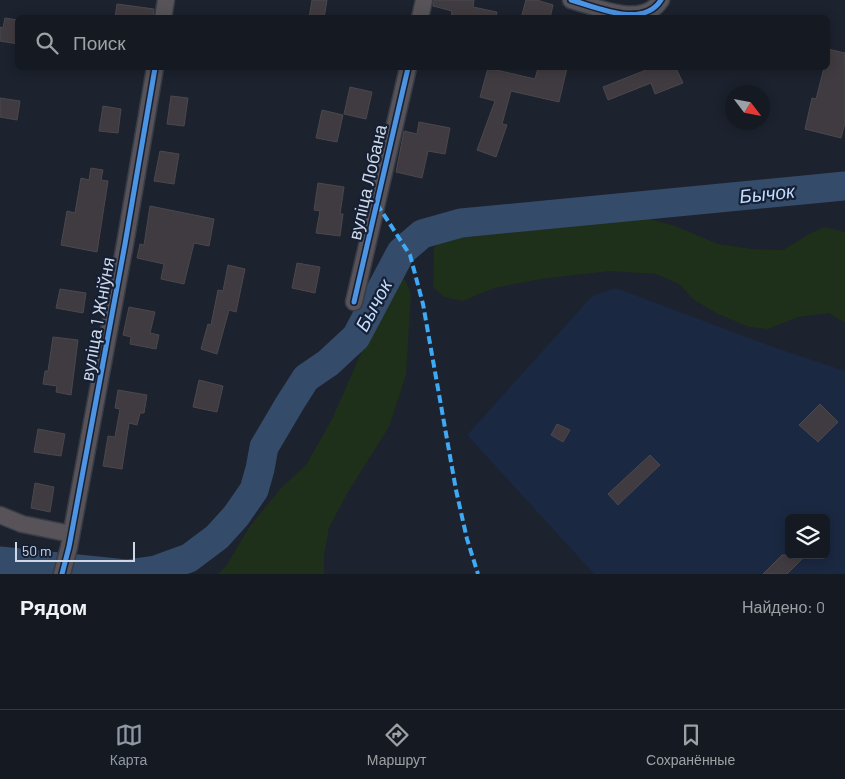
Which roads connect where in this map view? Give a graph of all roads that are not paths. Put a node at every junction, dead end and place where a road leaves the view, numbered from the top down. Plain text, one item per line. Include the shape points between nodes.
1 (166, 0) edge
2 (424, 0) edge
3 (571, 0) edge
4 (661, 0) edge
5 (164, 15) edge
6 (421, 15) edge
7 (155, 70) edge
8 (408, 70) edge
9 (354, 302) dead end
10 (0, 515) edge
11 (70, 540) junction
12 (62, 574) edge

1 - 5 street
2 - 6 street
3 - 4 street via 620,14 640,15
7 - 11 street, вуліца 1 Жніўня
8 - 9 street, вуліца Лобана
10 - 11 street
11 - 12 street, вуліца 1 Жніўня

